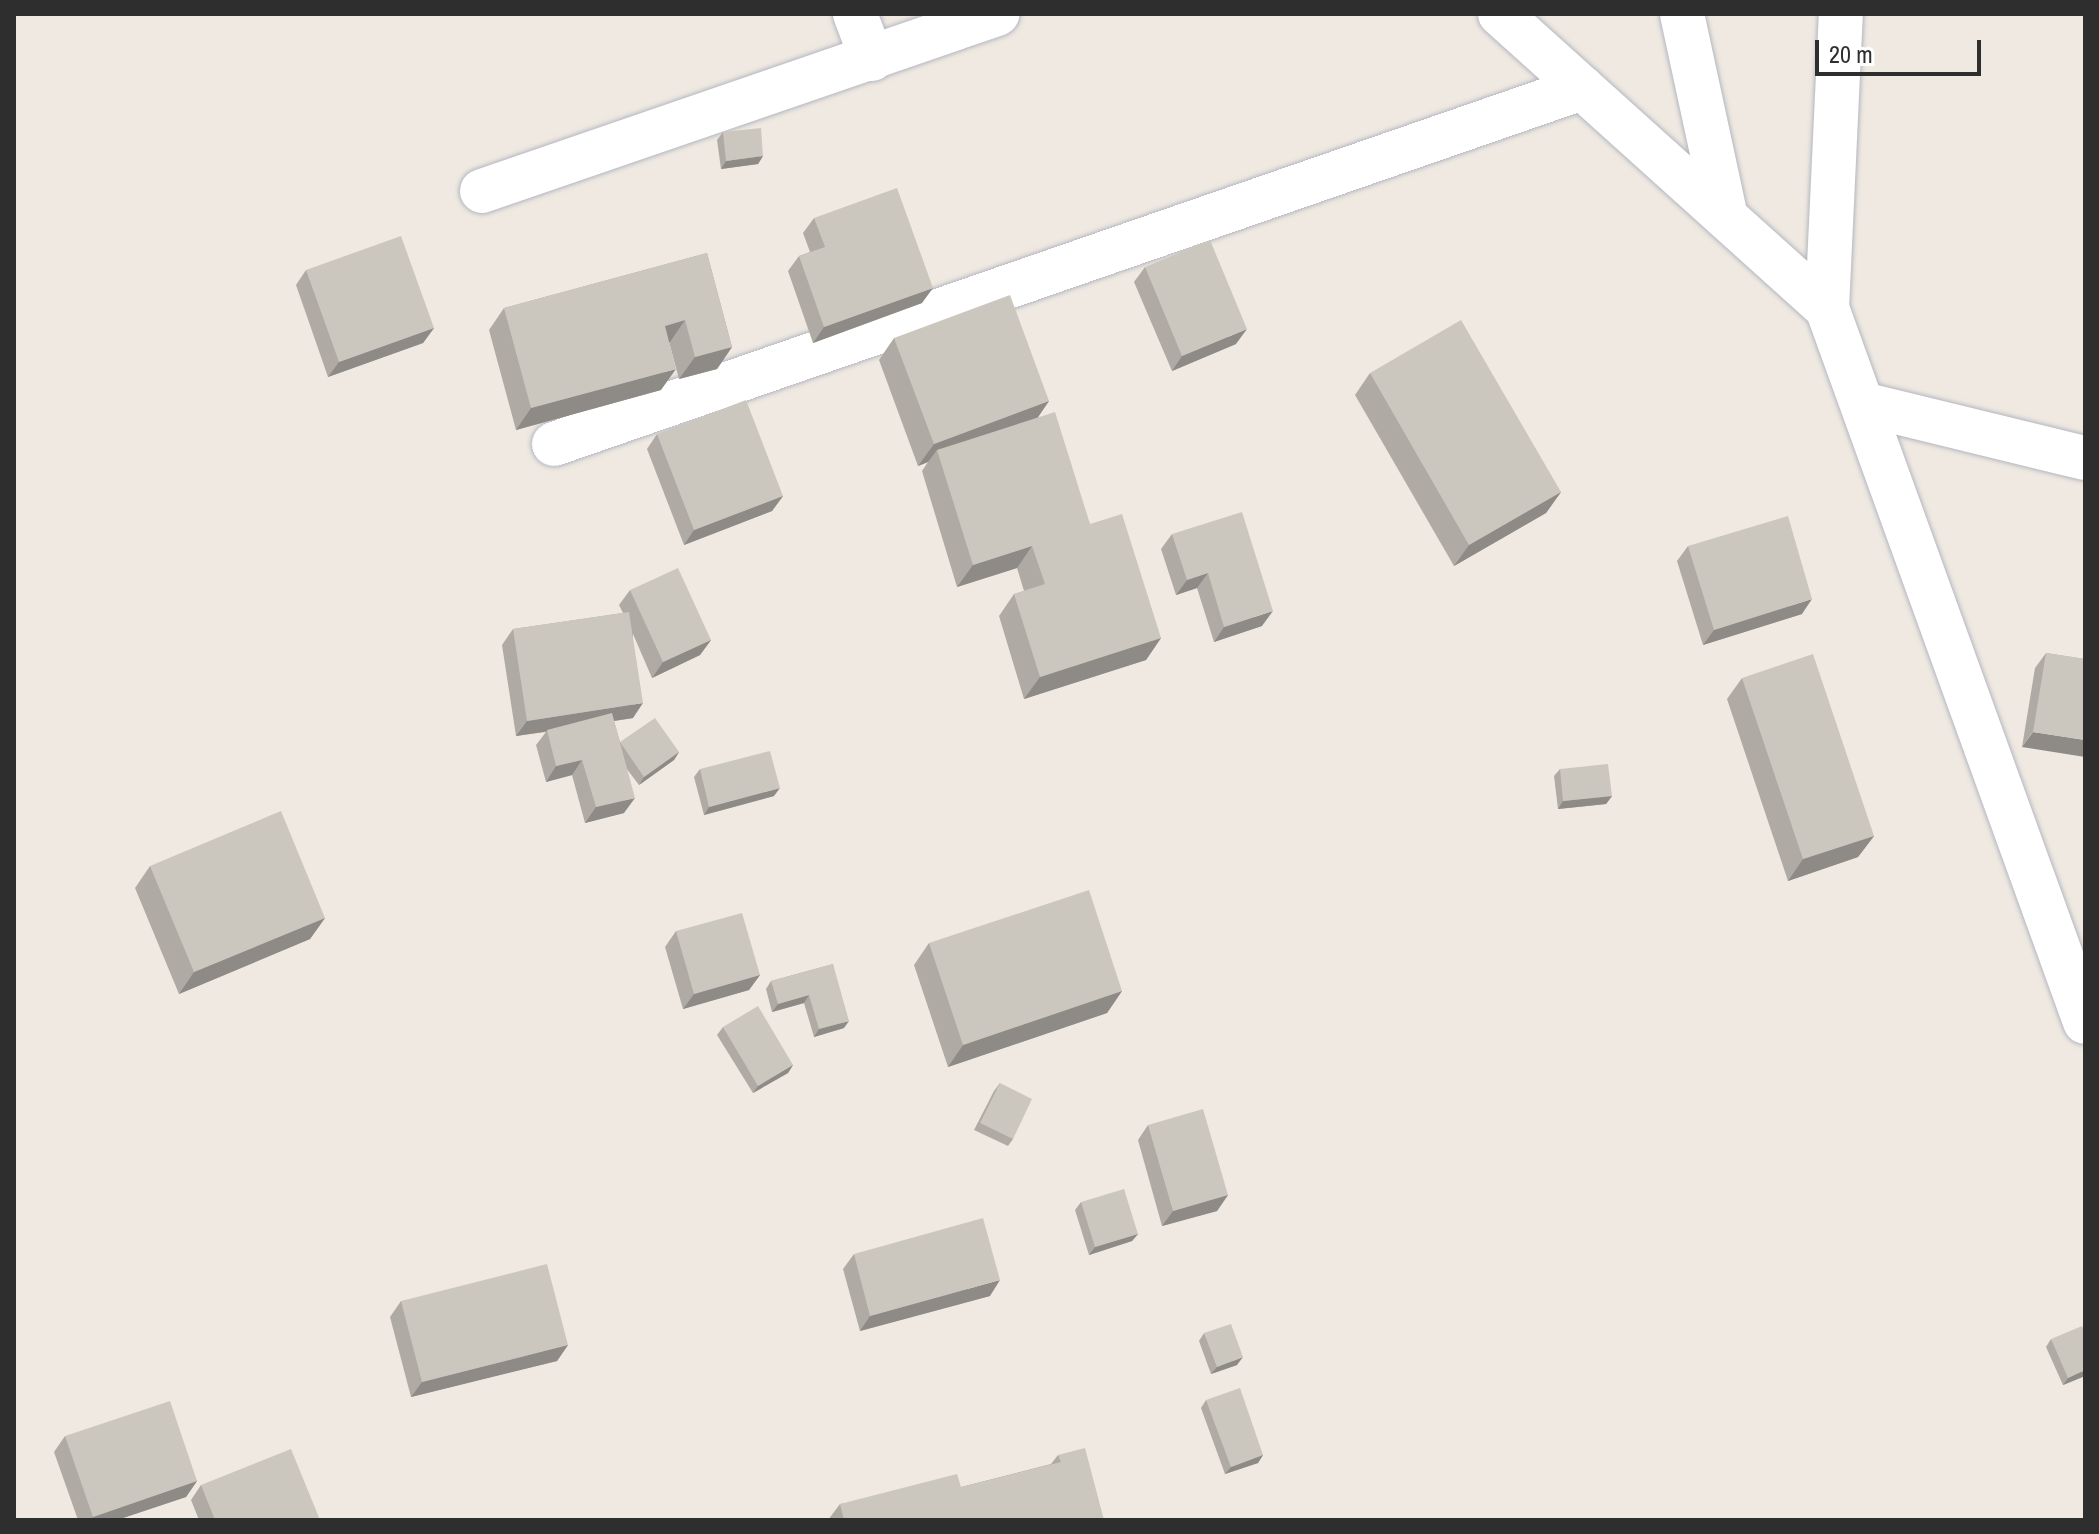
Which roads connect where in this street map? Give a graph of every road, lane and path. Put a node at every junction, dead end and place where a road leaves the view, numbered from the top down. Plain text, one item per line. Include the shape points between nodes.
1 (855, 14) edge
2 (997, 14) edge
3 (1500, 14) edge
4 (1682, 14) edge
5 (1841, 14) edge
6 (872, 59) junction
7 (1582, 88) junction
8 (482, 191) dead end
9 (1726, 217) junction
10 (1827, 308) junction
11 (1863, 404) junction
12 (554, 444) dead end
13 (2085, 458) edge
14 (2085, 1022) edge

1 - 6 street
2 - 6 street
3 - 7 street
4 - 9 street
5 - 10 street
6 - 8 street
7 - 9 street
7 - 12 street
9 - 10 street
10 - 11 street
11 - 13 street
11 - 14 street

